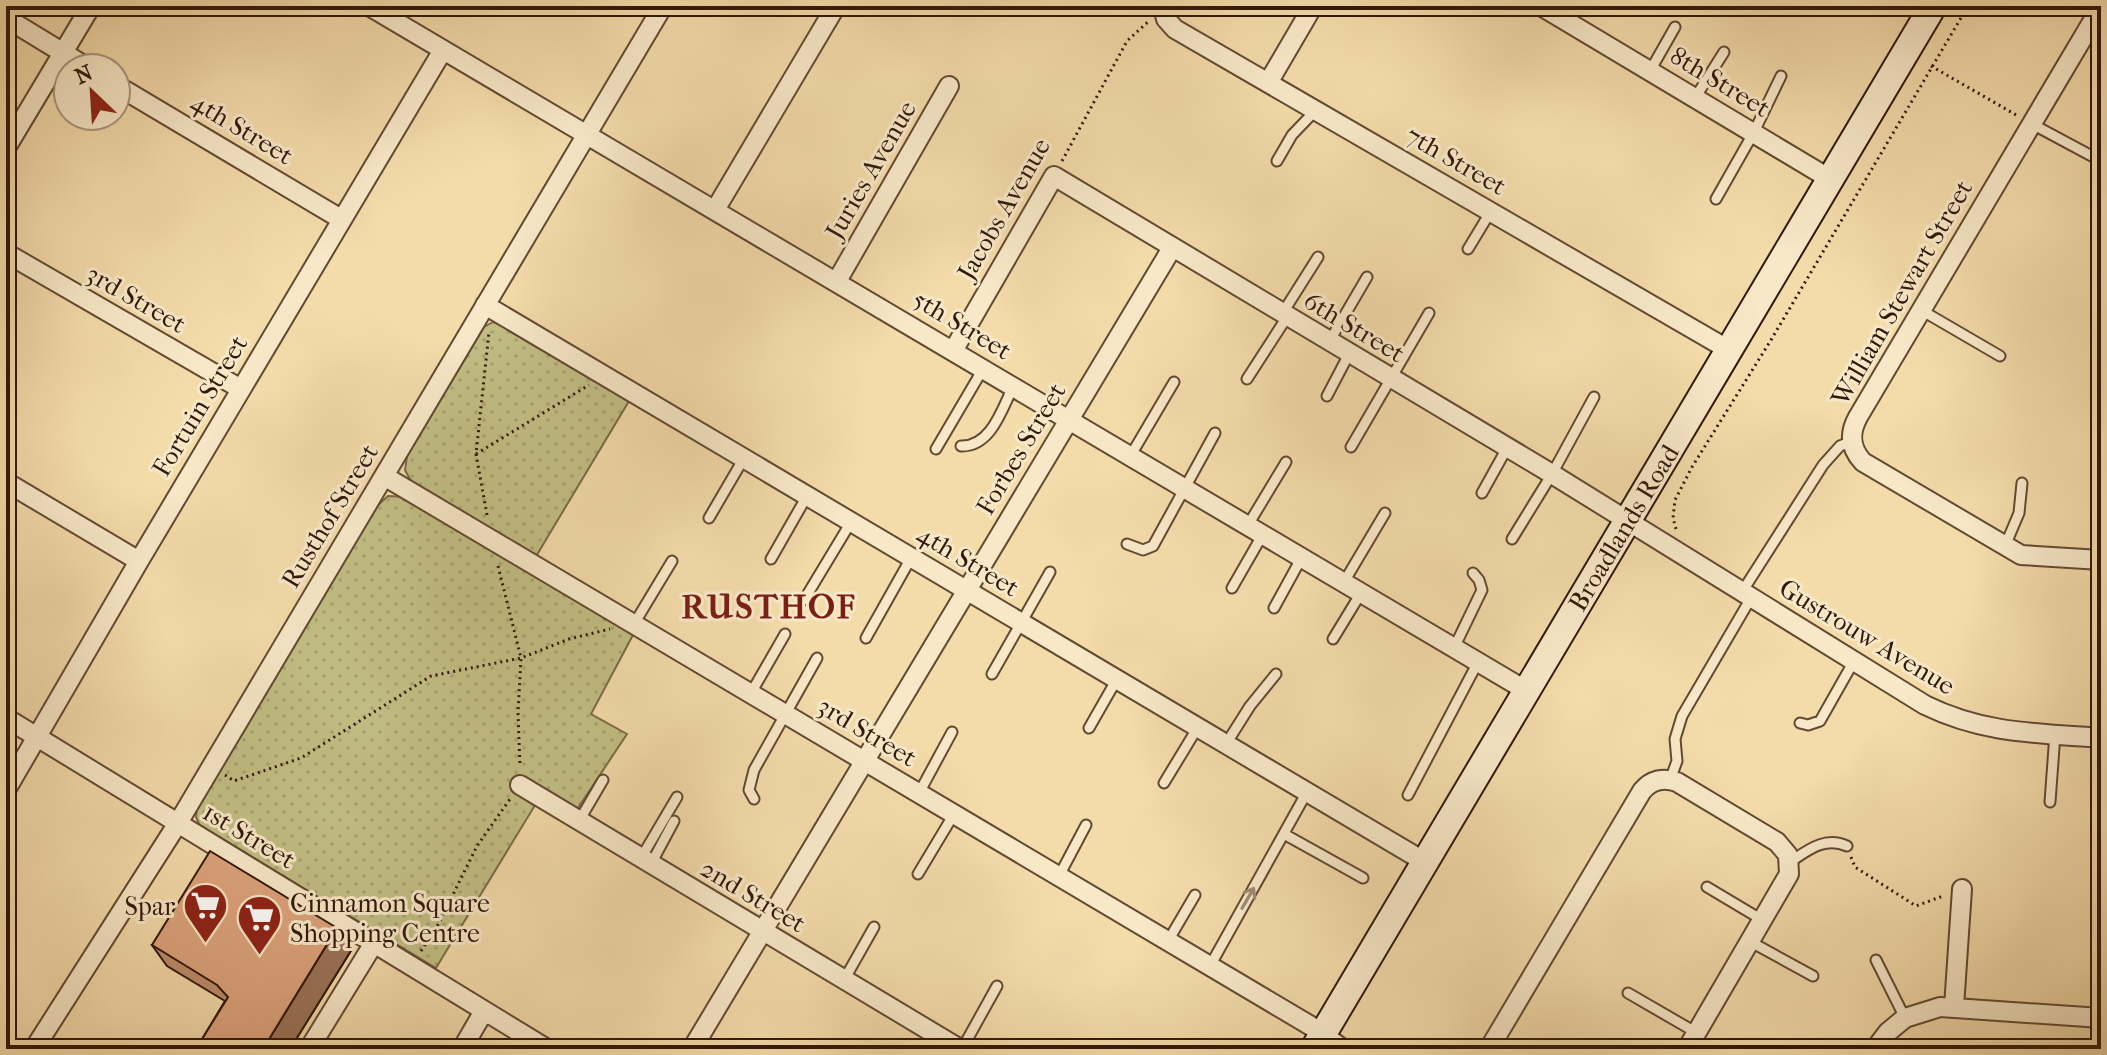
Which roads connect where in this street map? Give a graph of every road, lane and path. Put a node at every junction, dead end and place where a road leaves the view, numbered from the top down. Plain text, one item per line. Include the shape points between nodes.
1 (91, 6) edge
2 (369, 6) edge
3 (663, 6) edge
4 (836, 6) edge
5 (1313, 6) edge
6 (1541, 6) edge
7 (1968, 6) edge
8 (1931, 7) edge
9 (2101, 7) edge
10 (1163, 8) edge
11 (6, 18) edge
12 (1675, 27) dead end
13 (443, 50) junction
14 (60, 52) edge
15 (64, 52) edge
16 (1724, 52) dead end
17 (1931, 66) junction
18 (1650, 71) junction
19 (52, 72) edge
20 (1781, 76) dead end
21 (1268, 83) junction
22 (949, 86) dead end
23 (132, 95) edge
24 (1695, 98) junction
25 (1316, 110) junction
26 (2032, 124) junction
27 (1754, 132) junction
28 (587, 133) junction
29 (6, 148) edge
30 (1277, 161) dead end
31 (2101, 161) edge
32 (1054, 176) junction
33 (1830, 179) junction
34 (1716, 199) dead end
35 (715, 210) junction
36 (1491, 211) junction
37 (341, 219) junction
38 (1172, 248) junction
39 (1468, 249) dead end
40 (6, 253) edge
41 (1318, 257) dead end
42 (1367, 277) dead end
43 (837, 281) junction
44 (485, 305) junction
45 (1921, 310) junction
46 (1429, 313) dead end
47 (1284, 315) junction
48 (1329, 342) junction
49 (1729, 350) junction
50 (953, 351) junction
51 (1349, 354) junction
52 (2000, 356) dead end
53 (983, 368) junction
54 (605, 376) junction
55 (1247, 379) dead end
56 (1390, 379) junction
57 (1174, 382) dead end
58 (1013, 386) junction
59 (241, 389) junction
60 (1327, 396) dead end
61 (1594, 397) dead end
62 (1069, 419) junction
63 (1215, 433) dead end
64 (1852, 441) junction
65 (961, 446) dead end
66 (1351, 447) dead end
67 (1507, 448) junction
68 (936, 449) dead end
69 (476, 454) dead end
70 (1131, 455) junction
71 (744, 458) junction
72 (1286, 462) dead end
73 (1552, 474) junction
74 (384, 476) junction
75 (6, 482) edge
76 (2022, 483) dead end
77 (1185, 488) junction
78 (1482, 493) dead end
79 (807, 496) junction
80 (1385, 513) dead end
81 (709, 518) dead end
82 (1627, 521) junction
83 (851, 522) junction
84 (1256, 530) junction
85 (1512, 539) dead end
86 (1127, 544) dead end
87 (2005, 546) junction
88 (1682, 555) junction
89 (1302, 557) junction
90 (911, 558) junction
91 (771, 559) dead end
92 (2101, 560) edge
93 (139, 561) junction
94 (672, 561) dead end
95 (1050, 572) dead end
96 (1473, 573) dead end
97 (1344, 582) junction
98 (1232, 588) dead end
99 (966, 590) junction
100 (1361, 593) junction
101 (1747, 595) junction
102 (804, 600) dead end
103 (1274, 608) dead end
104 (1021, 623) junction
105 (634, 624) junction
106 (785, 634) dead end
107 (866, 638) dead end
108 (1333, 639) dead end
109 (1454, 648) junction
110 (817, 658) dead end
111 (1854, 661) junction
112 (1478, 662) junction
113 (992, 674) dead end
114 (1276, 674) dead end
115 (1117, 679) junction
116 (1527, 691) junction
117 (751, 693) junction
118 (785, 714) junction
119 (6, 718) edge
120 (1800, 723) dead end
121 (1198, 727) junction
122 (1089, 728) dead end
123 (952, 732) dead end
124 (2055, 734) junction
125 (38, 737) junction
126 (2101, 738) edge
127 (1226, 744) junction
128 (864, 761) junction
129 (211, 767) junction
130 (603, 780) dead end
131 (1670, 780) junction
132 (1164, 783) dead end
133 (520, 785) joint
134 (6, 790) edge
135 (1307, 792) junction
136 (919, 793) junction
137 (1408, 795) dead end
138 (677, 797) dead end
139 (754, 799) dead end
140 (2050, 802) dead end
141 (954, 814) junction
142 (579, 821) junction
143 (674, 821) dead end
144 (178, 823) junction
145 (1086, 825) dead end
146 (1284, 834) junction
147 (1847, 846) joint
148 (646, 861) junction
149 (1425, 862) junction
150 (1790, 862) junction
151 (918, 874) dead end
152 (1059, 876) junction
153 (1363, 878) dead end
154 (1707, 887) dead end
155 (1962, 889) joint
156 (1195, 895) dead end
157 (1764, 921) junction
158 (874, 927) dead end
159 (762, 932) junction
160 (1168, 941) junction
161 (1751, 942) junction
162 (374, 943) junction
163 (1876, 960) dead end
164 (1210, 966) junction
165 (412, 967) junction
166 (1813, 976) dead end
167 (844, 981) junction
168 (997, 986) dead end
169 (1628, 993) dead end
170 (1954, 1007) junction
171 (484, 1011) junction
172 (1905, 1018) junction
173 (2101, 1018) edge
174 (1692, 1041) edge
175 (6, 1044) edge
176 (1327, 1044) edge
177 (15, 1049) edge
178 (34, 1049) edge
179 (309, 1049) edge
180 (462, 1049) edge
181 (547, 1049) edge
182 (692, 1049) edge
183 (961, 1049) edge
184 (1489, 1049) edge
185 (1875, 1049) edge

1 - 15 street
2 - 13 street, 5th Street
3 - 28 street, Rusthof Street
4 - 35 street
5 - 21 street
6 - 18 street, 8th Street
7 - 17 path
8 - 33 main road, Broadlands Road
9 - 26 street, William Stewart Street
10 - 21 street, 7th Street via 1175,29
10 - 32 path, Jacobs Avenue via 1127,41
11 - 14 street
12 - 18 lane
13 - 28 street, 5th Street
13 - 37 street, Fortuin Street
16 - 24 lane
17 - 26 path
17 - 88 path via 1675,500 1673,518
18 - 24 street, 8th Street
19 - 29 street
20 - 27 lane
21 - 25 street, 7th Street
22 - 43 street, Juries Avenue
23 - 37 street, 4th Street
24 - 27 street, 8th Street
25 - 30 lane
25 - 36 street, 7th Street
26 - 31 lane
26 - 45 street, William Stewart Street
27 - 33 street, 8th Street
27 - 34 lane
28 - 35 street, 5th Street
28 - 44 street, Rusthof Street
32 - 38 street, 6th Street
32 - 50 street, Jacobs Avenue
33 - 49 main road, Broadlands Road
35 - 43 street, 5th Street
36 - 39 lane
36 - 49 street, 7th Street
37 - 59 street, Fortuin Street
38 - 47 street, 6th Street
38 - 62 street, Forbes Street
40 - 59 street, 3rd Street
41 - 47 lane
42 - 48 lane
43 - 50 street, 5th Street
44 - 54 street, 4th Street
44 - 74 street, Rusthof Street
45 - 52 lane
45 - 64 street, William Stewart Street via 1854,424
46 - 56 lane
47 - 48 street, 6th Street
47 - 55 lane
48 - 51 street, 6th Street
49 - 82 main road, Broadlands Road
50 - 53 street, 5th Street
51 - 56 street, 6th Street
51 - 60 lane
53 - 58 street, 5th Street
53 - 68 lane
54 - 69 path
54 - 71 street, 4th Street
56 - 66 lane
56 - 67 street, 6th Street
57 - 70 lane
58 - 62 street, 5th Street
58 - 65 lane via 985,438
59 - 93 street, Fortuin Street
61 - 73 lane
62 - 70 street, 5th Street
62 - 99 street, Forbes Street
63 - 77 lane
64 - 87 street, William Stewart Street via 1863,462
64 - 101 lane via 1823,465
67 - 73 street, 6th Street
67 - 78 lane
70 - 77 street, 5th Street
71 - 79 street, 4th Street
71 - 81 lane
72 - 84 lane
73 - 82 street, 6th Street
73 - 85 lane
74 - 105 street, 3rd Street
74 - 129 street, Rusthof Street
75 - 93 street
76 - 87 lane via 2019,513
77 - 84 street, 5th Street
77 - 86 lane via 1153,546 1143,550
79 - 83 street, 4th Street
79 - 91 lane
80 - 97 lane
82 - 88 street, Gustrouw Avenue
82 - 116 main road, Broadlands Road
83 - 90 street, 4th Street
83 - 102 lane
84 - 89 street, 5th Street
84 - 98 lane
87 - 92 street, William Stewart Street via 2021,555
88 - 101 street, Gustrouw Avenue
89 - 97 street, 5th Street
89 - 103 lane
90 - 99 street, 4th Street
90 - 107 lane
93 - 125 street, Fortuin Street
94 - 105 lane
95 - 104 lane
96 - 109 lane via 1482,590
97 - 100 street, 5th Street
99 - 104 street, 4th Street
99 - 128 street, Forbes Street
100 - 108 lane
100 - 109 street, 5th Street
101 - 111 street, Gustrouw Avenue
101 - 131 lane via 1682,716
104 - 113 lane
104 - 115 street, 4th Street
105 - 117 street, 3rd Street
105 - 129 path via 569,639 521,658 431,676 301,758 234,781
106 - 117 lane
109 - 112 street, 5th Street
110 - 118 lane
111 - 120 lane via 1820,721
111 - 124 street, Gustrouw Avenue via 1960,720 1997,730
112 - 116 street, 5th Street
112 - 137 lane
114 - 127 lane
115 - 121 street, 4th Street
115 - 122 lane
116 - 149 main road, Broadlands Road
117 - 118 street, 3rd Street
118 - 128 street, 3rd Street
118 - 139 lane via 754,770 749,790
119 - 125 street, 1st Street
121 - 127 street, 4th Street
121 - 132 lane
123 - 136 lane
124 - 126 street, Gustrouw Avenue
124 - 140 lane
125 - 134 street, Fortuin Street
125 - 144 street, 1st Street
127 - 135 street, 4th Street
128 - 136 street, 3rd Street
128 - 159 street, Forbes Street
129 - 144 street, Rusthof Street
130 - 142 lane
131 - 150 street via 1777,842
131 - 184 street via 1656,781 1642,791
133 - 142 street, 2nd Street
133 - 165 path via 477,846
135 - 146 lane
135 - 149 street, 4th Street
136 - 141 street, 3rd Street
138 - 148 lane
141 - 151 lane
141 - 152 street, 3rd Street
142 - 148 street, 2nd Street
143 - 148 lane
144 - 162 street, 1st Street
144 - 178 street, Rusthof Street
145 - 152 lane
146 - 153 lane
164 -> 146 lane
147 - 150 lane via 1829,842
147 - 155 path via 1855,867 1916,906
148 - 159 street, 2nd Street
149 - 176 main road, Broadlands Road
150 - 157 street
152 - 160 street, 3rd Street
154 - 157 lane
155 - 170 street
156 - 160 lane
157 - 161 street
158 - 167 lane
159 - 167 street, 2nd Street
159 - 182 street, Forbes Street
160 - 164 street, 3rd Street
161 - 166 lane
161 - 174 street
162 - 165 street, 1st Street
162 - 179 street
163 - 172 lane
164 - 176 street, 3rd Street
165 - 171 street, 1st Street
167 - 183 street, 2nd Street
168 - 183 lane
169 - 174 lane
170 - 172 street
170 - 173 street
171 - 180 street
171 - 181 street, 1st Street
172 - 185 street
175 - 177 street

